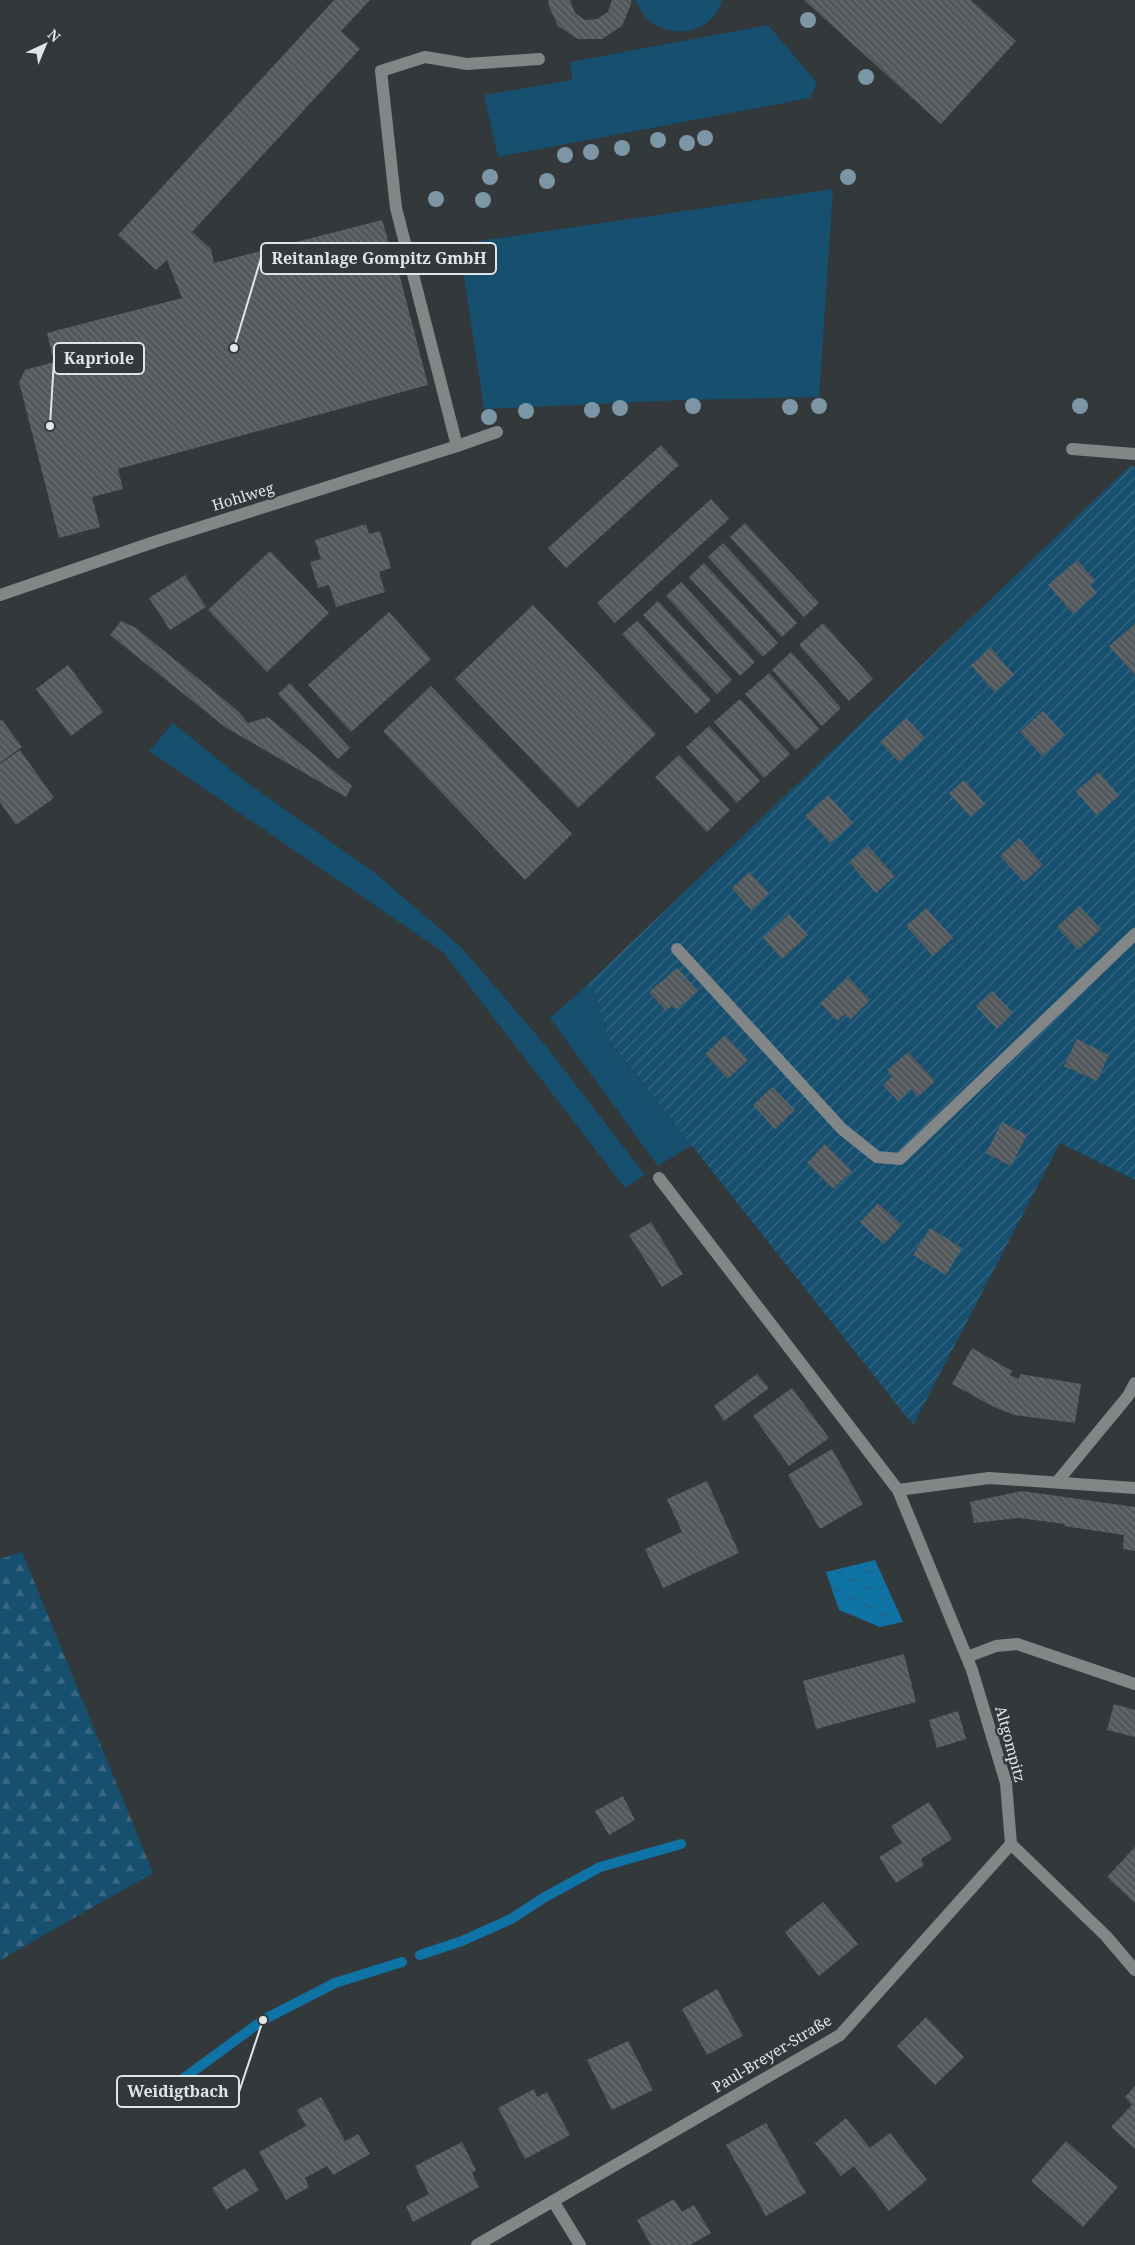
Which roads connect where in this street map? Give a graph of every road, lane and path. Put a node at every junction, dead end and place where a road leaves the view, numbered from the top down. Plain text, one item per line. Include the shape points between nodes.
1 (539, 59) dead end
2 (497, 432) dead end
3 (456, 446) junction
4 (1072, 449) dead end
5 (1135, 454) edge
6 (0, 596) edge
7 (1135, 934) edge
8 (677, 949) dead end
9 (659, 1178) dead end
10 (1135, 1383) edge
11 (1057, 1482) junction
12 (1135, 1488) edge
13 (898, 1490) junction
14 (967, 1657) junction
15 (1135, 1684) edge
16 (1011, 1844) junction
17 (1135, 1970) edge
18 (553, 2201) junction
19 (477, 2245) edge
20 (580, 2245) edge

1 - 3 street via 467,64 425,57 381,71 396,208
2 - 3 street, Hohlweg
3 - 6 street, Hohlweg via 154,542
4 - 5 street
7 - 8 street via 900,1159 877,1157 842,1129
9 - 13 street, Altgompitz
10 - 11 street via 1128,1396
11 - 12 street
11 - 13 street via 989,1478
13 - 14 street, Altgompitz
14 - 15 street via 996,1646 1017,1644
14 - 16 street, Altgompitz via 1006,1783
16 - 17 street via 1106,1936
16 - 18 street, Paul-Breyer-Straße via 840,2035
18 - 19 street, Paul-Breyer-Straße
18 - 20 street

